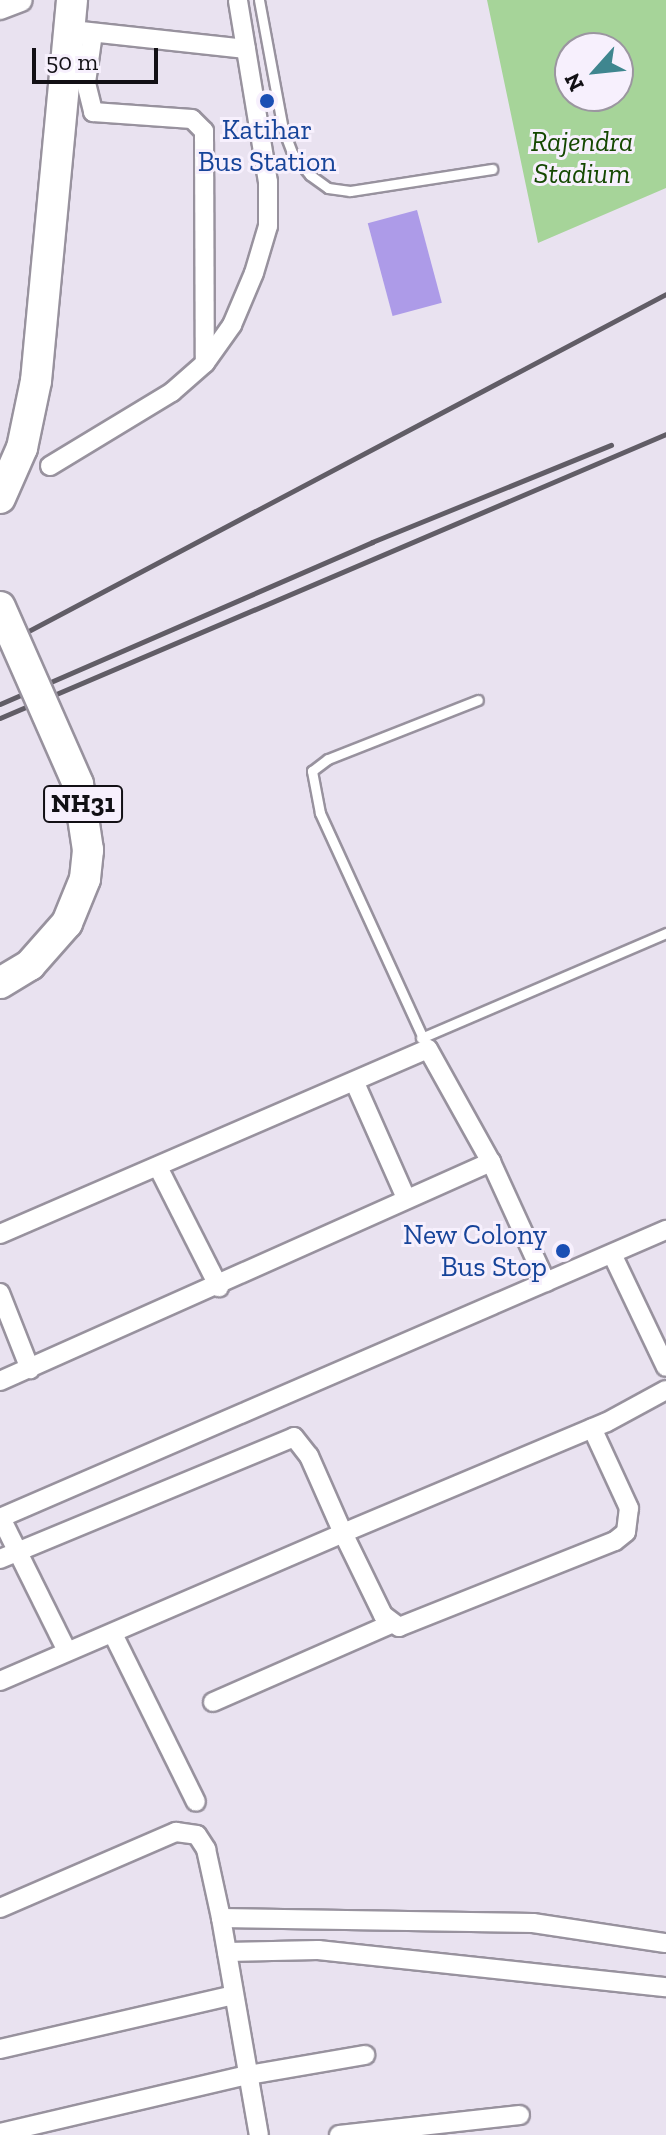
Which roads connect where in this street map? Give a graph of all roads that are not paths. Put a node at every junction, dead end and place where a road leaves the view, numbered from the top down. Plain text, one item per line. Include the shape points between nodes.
1 (238, 0) edge
2 (259, 0) edge
3 (79, 20) edge
4 (246, 49) junction
5 (492, 169) dead end
6 (205, 363) junction
7 (50, 466) dead end
8 (0, 498) edge
9 (0, 607) edge
10 (478, 700) dead end
11 (666, 933) edge
12 (0, 983) edge
13 (425, 1043) junction
14 (355, 1083) junction
15 (491, 1162) junction
16 (158, 1167) junction
17 (406, 1198) junction
18 (666, 1230) edge
19 (0, 1234) edge
20 (612, 1254) junction
21 (546, 1282) junction
22 (219, 1287) junction
23 (0, 1293) edge
24 (666, 1367) edge
25 (30, 1369) junction
26 (0, 1381) edge
27 (666, 1390) edge
28 (592, 1428) junction
29 (1, 1518) edge
30 (343, 1533) junction
31 (19, 1551) junction
32 (0, 1559) edge
33 (391, 1624) junction
34 (113, 1634) junction
35 (67, 1651) junction
36 (0, 1681) edge
37 (213, 1702) dead end
38 (196, 1802) dead end
39 (0, 1908) edge
40 (221, 1918) junction
41 (666, 1943) edge
42 (227, 1952) junction
43 (666, 1987) edge
44 (234, 1995) junction
45 (0, 2049) edge
46 (365, 2055) dead end
47 (248, 2075) junction
48 (520, 2115) dead end
49 (0, 2133) edge
50 (259, 2135) edge
51 (339, 2135) edge

1 - 4 street
2 - 5 lane via 283,129 292,153 310,175 328,188 350,191
3 - 4 street
3 - 6 street via 93,112 192,119 204,131
3 - 8 highway via 64,74 36,381 22,448
4 - 6 street via 268,182 268,226 232,325
6 - 7 street via 172,392
9 - 12 highway, NH31, bridge via 78,784 88,850 85,879 67,923 30,965
10 - 13 lane via 328,759 312,771 320,813
11 - 13 lane
13 - 14 street
13 - 15 street
14 - 16 street
14 - 17 street
15 - 17 street
15 - 21 street
16 - 19 street
16 - 22 street
17 - 22 street
18 - 20 street
20 - 21 street
20 - 24 street
21 - 29 street
22 - 25 street
23 - 25 street
25 - 26 street
27 - 28 street
28 - 30 street
28 - 33 street via 629,1508 626,1532 410,1626
29 - 31 street
30 - 31 street via 309,1456 294,1437
30 - 33 street
30 - 34 street
31 - 32 street
31 - 35 street
33 - 37 street
34 - 35 street
34 - 38 street
35 - 36 street
39 - 40 street via 186,1830 206,1849
40 - 41 street via 533,1923
40 - 42 street
42 - 43 street via 318,1950
42 - 44 street
44 - 45 street
44 - 47 street
46 - 47 street
47 - 49 street
47 - 50 street
48 - 51 street

